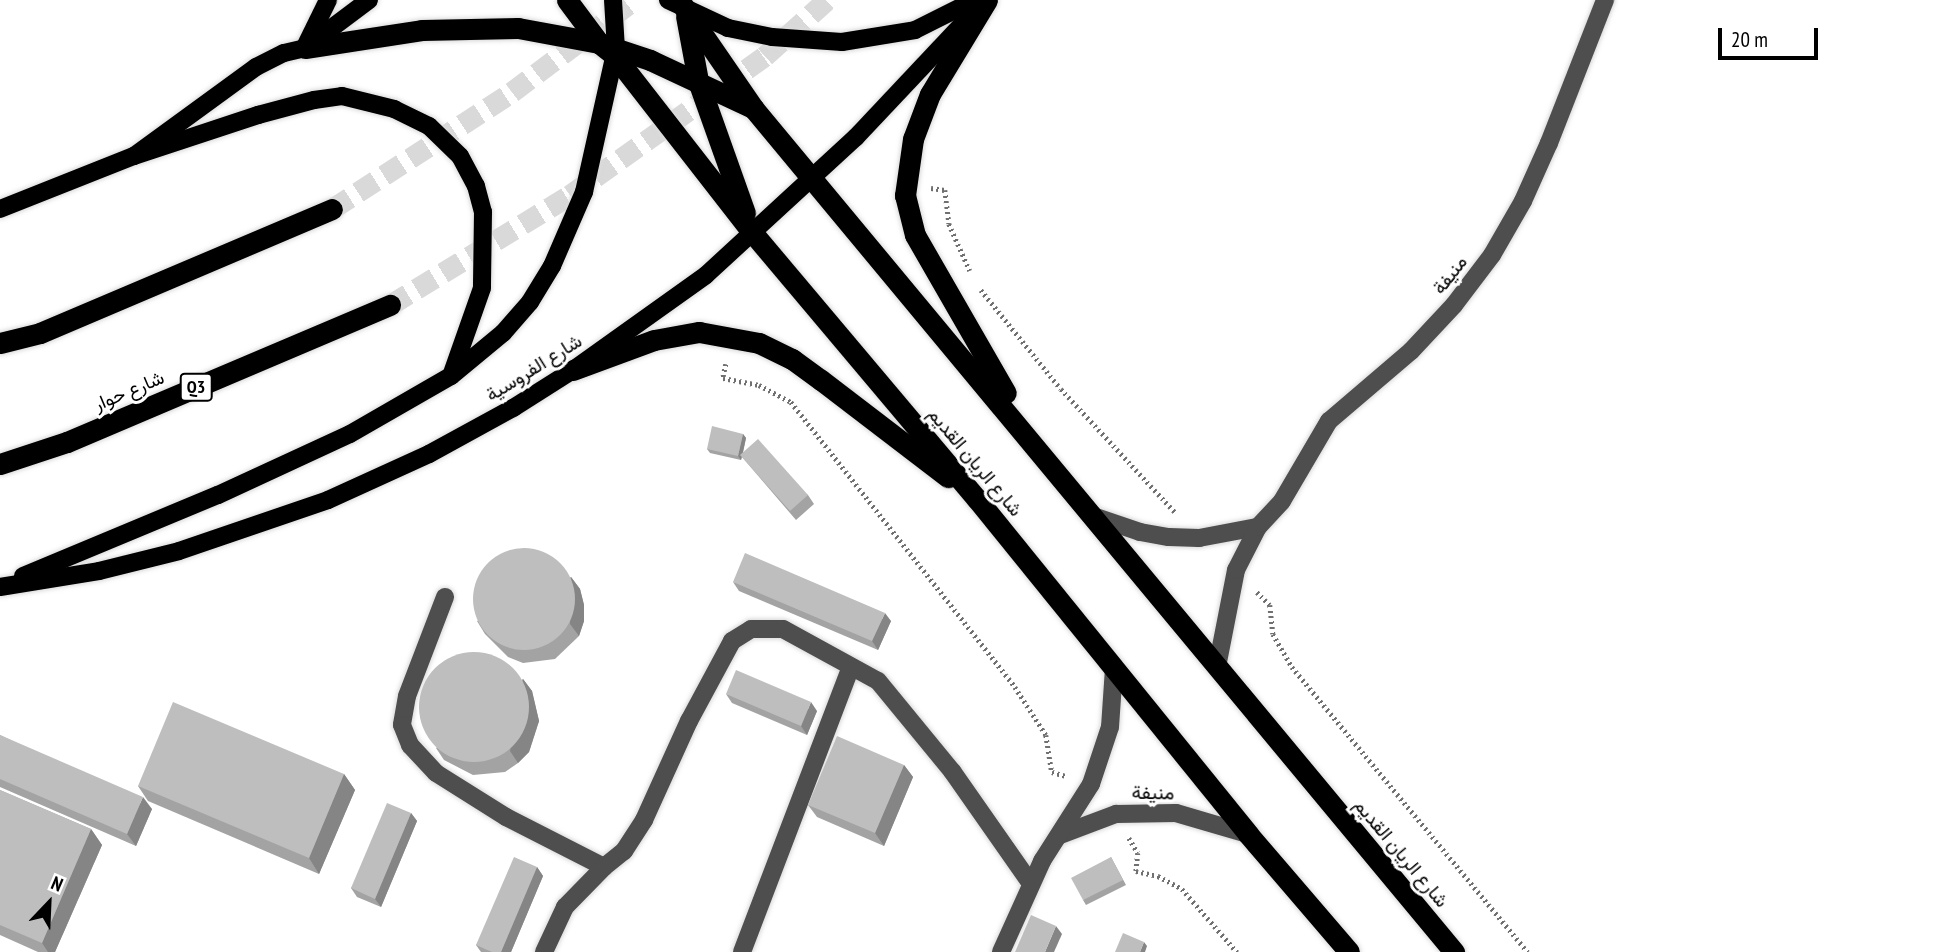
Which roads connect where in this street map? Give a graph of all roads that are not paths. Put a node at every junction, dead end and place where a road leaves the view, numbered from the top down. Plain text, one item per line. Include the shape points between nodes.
1 (328, 0) edge
2 (369, 0) edge
3 (567, 0) edge
4 (613, 0) edge
5 (975, 0) edge
6 (986, 0) edge
7 (1605, 0) edge
8 (679, 2) edge
9 (305, 48) junction
10 (609, 49) junction
11 (698, 81) junction
12 (754, 109) junction
13 (134, 156) junction
14 (814, 177) junction
15 (0, 209) edge
16 (332, 209) tunnel mouth
17 (752, 232) junction
18 (390, 305) tunnel mouth
19 (0, 343) edge
20 (573, 370) junction
21 (451, 376) junction
22 (1037, 446) junction
23 (0, 464) edge
24 (977, 499) junction
25 (1090, 515) junction
26 (1258, 527) junction
27 (0, 586) edge
28 (444, 597) dead end
29 (851, 667) junction
30 (1217, 667) junction
31 (1114, 668) junction
32 (1248, 834) junction
33 (1059, 835) junction
34 (604, 867) junction
35 (1031, 884) junction
36 (544, 952) edge
37 (742, 952) edge
38 (1001, 952) edge
39 (1349, 952) edge
40 (1454, 952) edge

1 - 9 main road
2 - 9 main road
3 - 10 highway, شارع الريان القديم
4 - 10 main road
5 - 8 main road via 915,30 842,42 728,28
6 - 14 main road, شارع الفروسية
6 - 22 highway via 930,94 913,139 905,195 915,235
7 - 26 street, منيفة via 1529,189 1492,255 1411,351 1329,421 1282,501
8 - 11 highway
8 - 12 highway, شارع الريان القديم
9 - 10 highway via 422,30 518,28
9 - 13 main road via 256,67
10 - 11 highway
10 - 17 highway, شارع الريان القديم
10 - 21 main road via 584,192 552,267 503,333
11 - 12 highway
11 - 17 highway
12 - 14 highway, شارع الريان القديم
13 - 15 main road
13 - 21 main road via 258,116 342,96 394,109 429,126 460,156 483,212 482,288
14 - 17 main road, شارع الفروسية
14 - 22 highway, شارع الريان القديم
16 - 19 highway via 40,333
17 - 20 main road, شارع الفروسية via 706,275
17 - 24 highway, شارع الريان القديم
18 - 23 highway, شارع حوار / Q3 via 67,442
20 - 24 highway via 654,340 699,332 759,343 792,359
20 - 27 main road, شارع الفروسية via 429,454 328,500 179,551 99,571
21 - 27 main road via 338,440
22 - 25 highway, شارع الريان القديم
24 - 31 highway, شارع الريان القديم
25 - 26 street via 1169,537 1209,537
25 - 30 highway, شارع الريان القديم
26 - 30 street, منيفة via 1236,570
28 - 34 street via 407,696 402,725 410,745 436,774 506,817
29 - 34 street via 783,629 751,629 733,641 689,721 645,820 624,851
29 - 35 street via 878,681 952,771
29 - 37 street
30 - 40 highway, شارع الريان القديم
31 - 32 highway, شارع الريان القديم
31 - 33 street via 1110,727 1091,783
32 - 33 street, منيفة via 1176,813 1116,814
32 - 39 highway, شارع الريان القديم
33 - 35 street
34 - 36 street via 565,907
35 - 38 street

